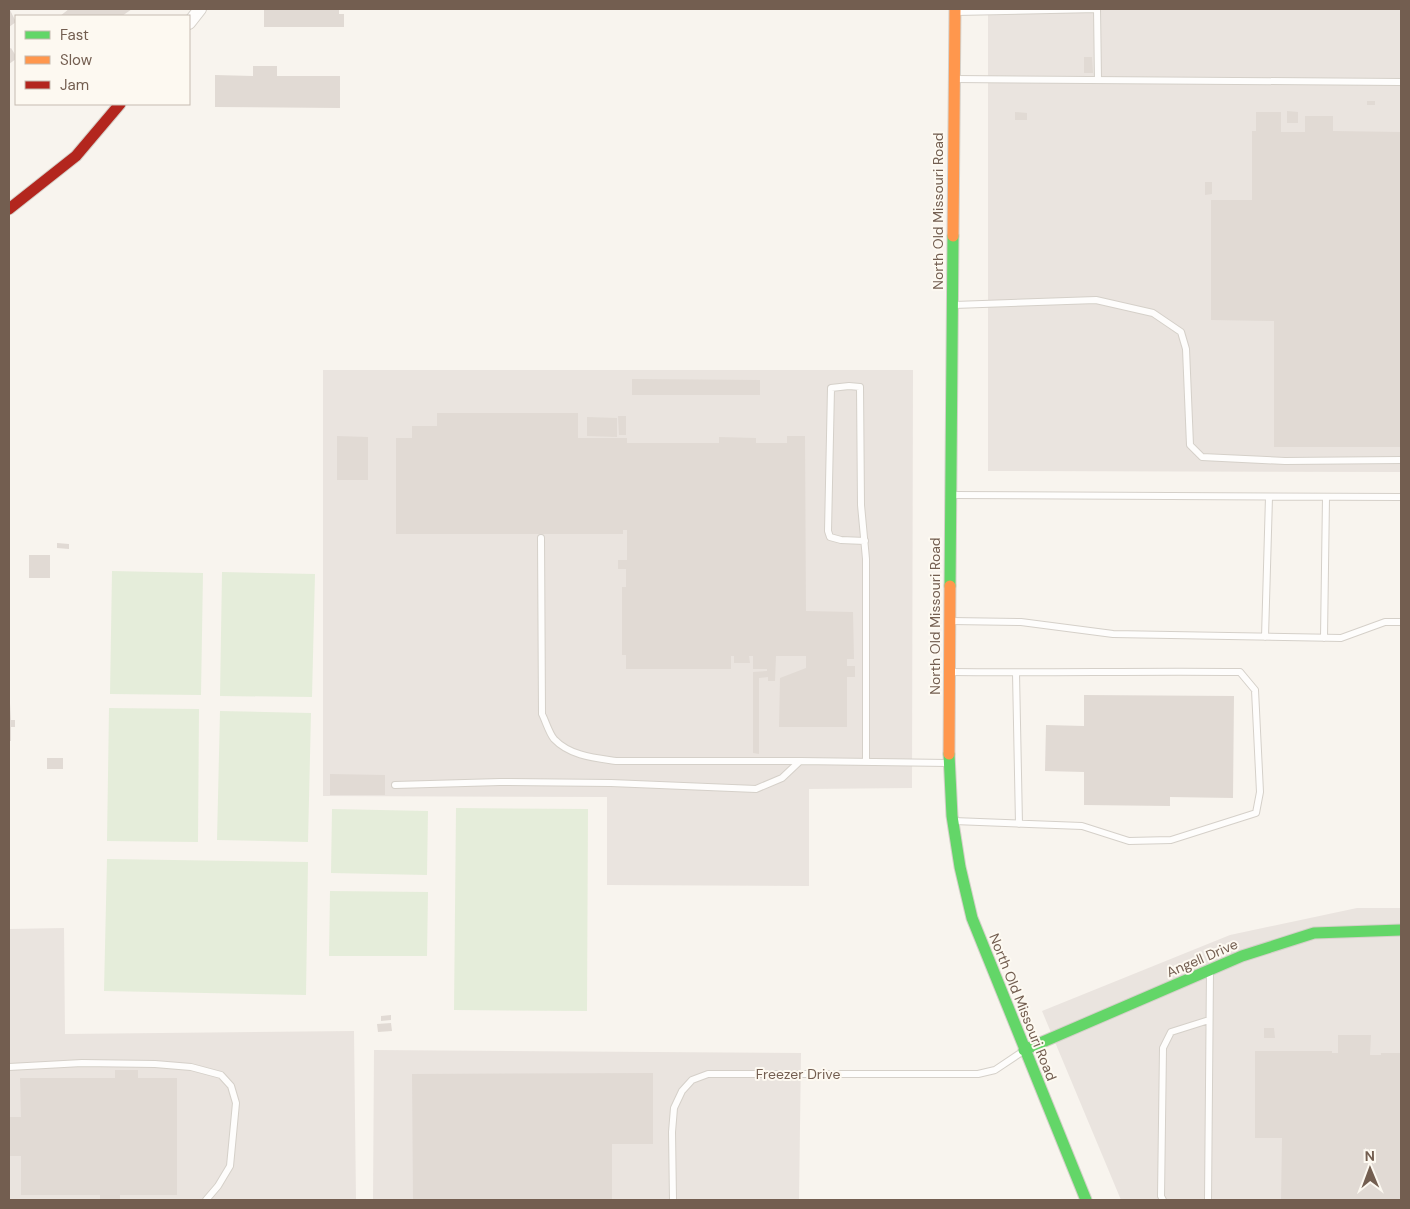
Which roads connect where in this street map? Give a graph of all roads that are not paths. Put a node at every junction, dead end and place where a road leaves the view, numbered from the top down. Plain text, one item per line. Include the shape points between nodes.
1 (200, 9) edge
2 (1097, 9) edge
3 (955, 10) edge
4 (190, 22) edge
5 (954, 79) junction
6 (1098, 80) junction
7 (1401, 82) edge
8 (119, 105) edge
9 (9, 209) edge
10 (952, 305) junction
11 (1401, 460) edge
12 (951, 495) junction
13 (1401, 496) edge
14 (1270, 497) junction
15 (1326, 498) junction
16 (541, 538) dead end
17 (865, 541) junction
18 (950, 621) junction
19 (1401, 622) edge
20 (1265, 637) junction
21 (1324, 638) junction
22 (950, 672) junction
23 (1016, 673) junction
24 (800, 761) junction
25 (866, 762) junction
26 (949, 763) junction
27 (395, 785) dead end
28 (953, 821) junction
29 (1019, 824) junction
30 (1401, 930) edge
31 (1210, 970) junction
32 (1209, 1020) junction
33 (1024, 1050) junction
34 (9, 1067) edge
35 (206, 1200) edge
36 (673, 1200) edge
37 (1086, 1200) edge
38 (1163, 1200) edge
39 (1208, 1200) edge

1 - 4 street
2 - 3 lane
2 - 6 lane
3 - 5 main road, North Old Missouri Road
5 - 6 lane
5 - 10 main road, North Old Missouri Road
6 - 7 lane
8 - 9 main road via 76,156
10 - 11 lane via 1096,300 1153,313 1181,332 1186,348 1190,445 1202,458
10 - 12 main road, North Old Missouri Road
12 - 14 lane
12 - 18 main road, North Old Missouri Road
13 - 15 lane
14 - 15 lane
14 - 20 lane
15 - 21 lane
16 - 24 lane via 542,714 554,738 570,750 592,758 616,761
17 - 17 lane via 861,505 860,387 831,388 828,531 830,537 841,540
17 - 25 lane
18 - 20 lane via 1021,622 1113,634
18 - 22 main road, North Old Missouri Road
19 - 21 lane via 1385,622 1341,638
20 - 21 lane
22 - 23 lane
22 - 26 main road, North Old Missouri Road
23 - 29 lane
23 - 29 lane via 1240,672 1255,690 1260,792 1256,813 1171,840 1129,841 1082,826
24 - 25 lane
24 - 27 lane via 782,778 756,789 611,783
25 - 26 lane
26 - 28 main road, North Old Missouri Road
28 - 29 lane
28 - 33 main road, North Old Missouri Road via 972,918
30 - 31 main road, Angell Drive via 1314,933
31 - 32 lane
31 - 33 main road, Angell Drive
32 - 38 lane via 1170,1032 1163,1048
32 - 39 lane
33 - 36 lane, Freezer Drive via 995,1070 978,1074 708,1074 692,1080 674,1108
33 - 37 main road, North Old Missouri Road
34 - 35 lane via 155,1064 221,1074 236,1103 230,1166

